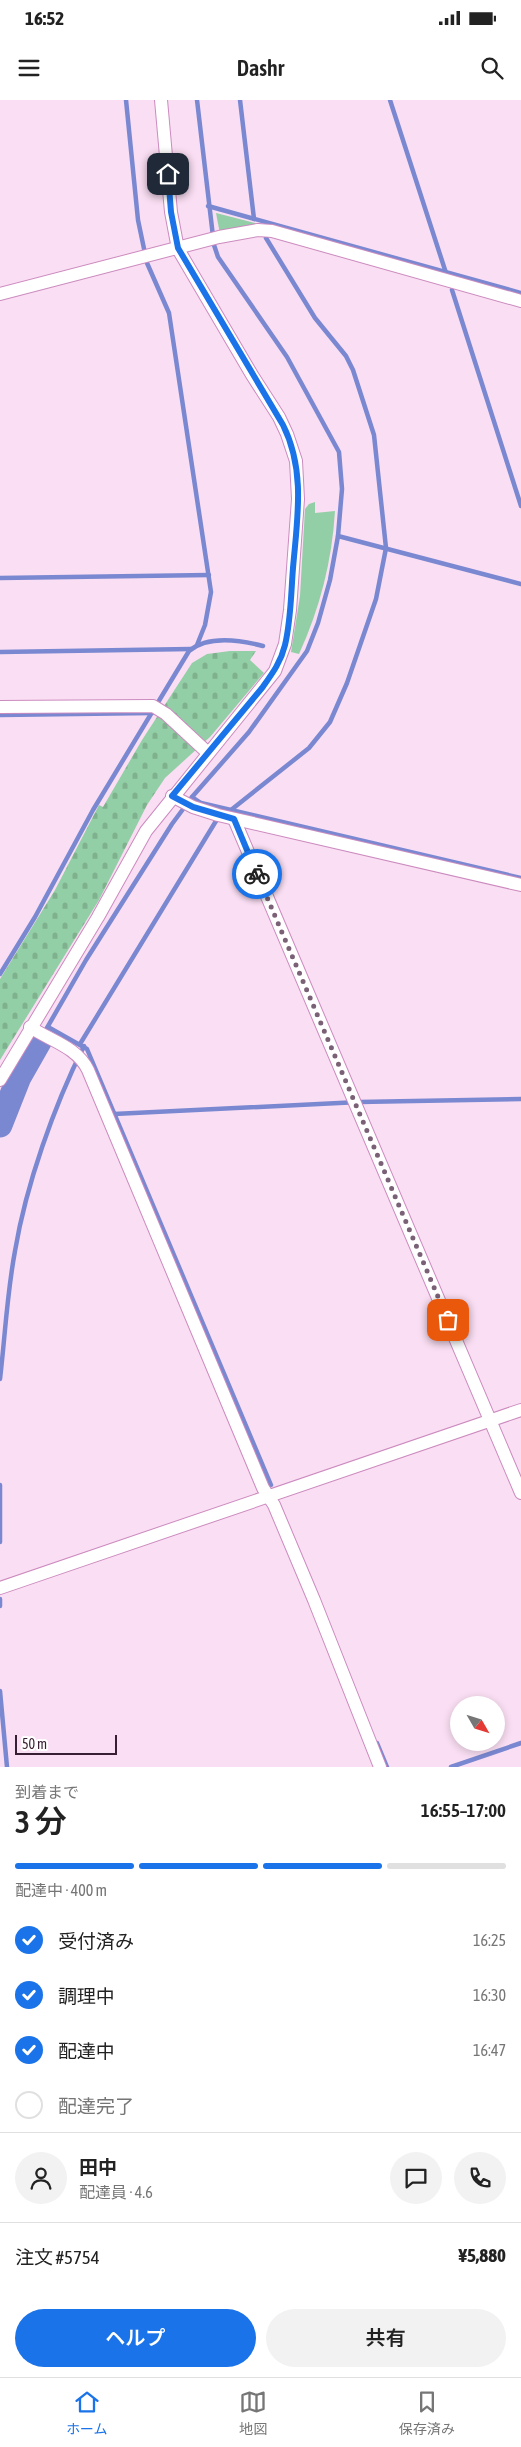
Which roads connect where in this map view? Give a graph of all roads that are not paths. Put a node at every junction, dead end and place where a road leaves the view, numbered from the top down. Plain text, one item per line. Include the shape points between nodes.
1 (161, 100) edge
2 (178, 248) junction
3 (0, 294) edge
4 (521, 301) edge
5 (0, 707) edge
6 (208, 753) junction
7 (176, 799) junction
8 (234, 819) junction
9 (521, 885) edge
10 (39, 1033) junction
11 (0, 1080) edge
12 (521, 1410) edge
13 (490, 1421) junction
14 (521, 1493) edge
15 (268, 1497) junction
16 (0, 1588) edge
17 (380, 1767) edge

1 - 2 street via 171,212
2 - 3 street
2 - 4 street via 258,230 272,231
2 - 6 street via 283,425 294,453 298,479 290,610 283,651 275,671
5 - 6 street via 157,709
6 - 7 street
7 - 8 street
7 - 10 street via 146,831
8 - 9 street
8 - 13 street
10 - 11 street
10 - 15 street via 79,1055
12 - 13 street
13 - 14 street
13 - 15 street
15 - 16 street
15 - 17 street via 314,1600

